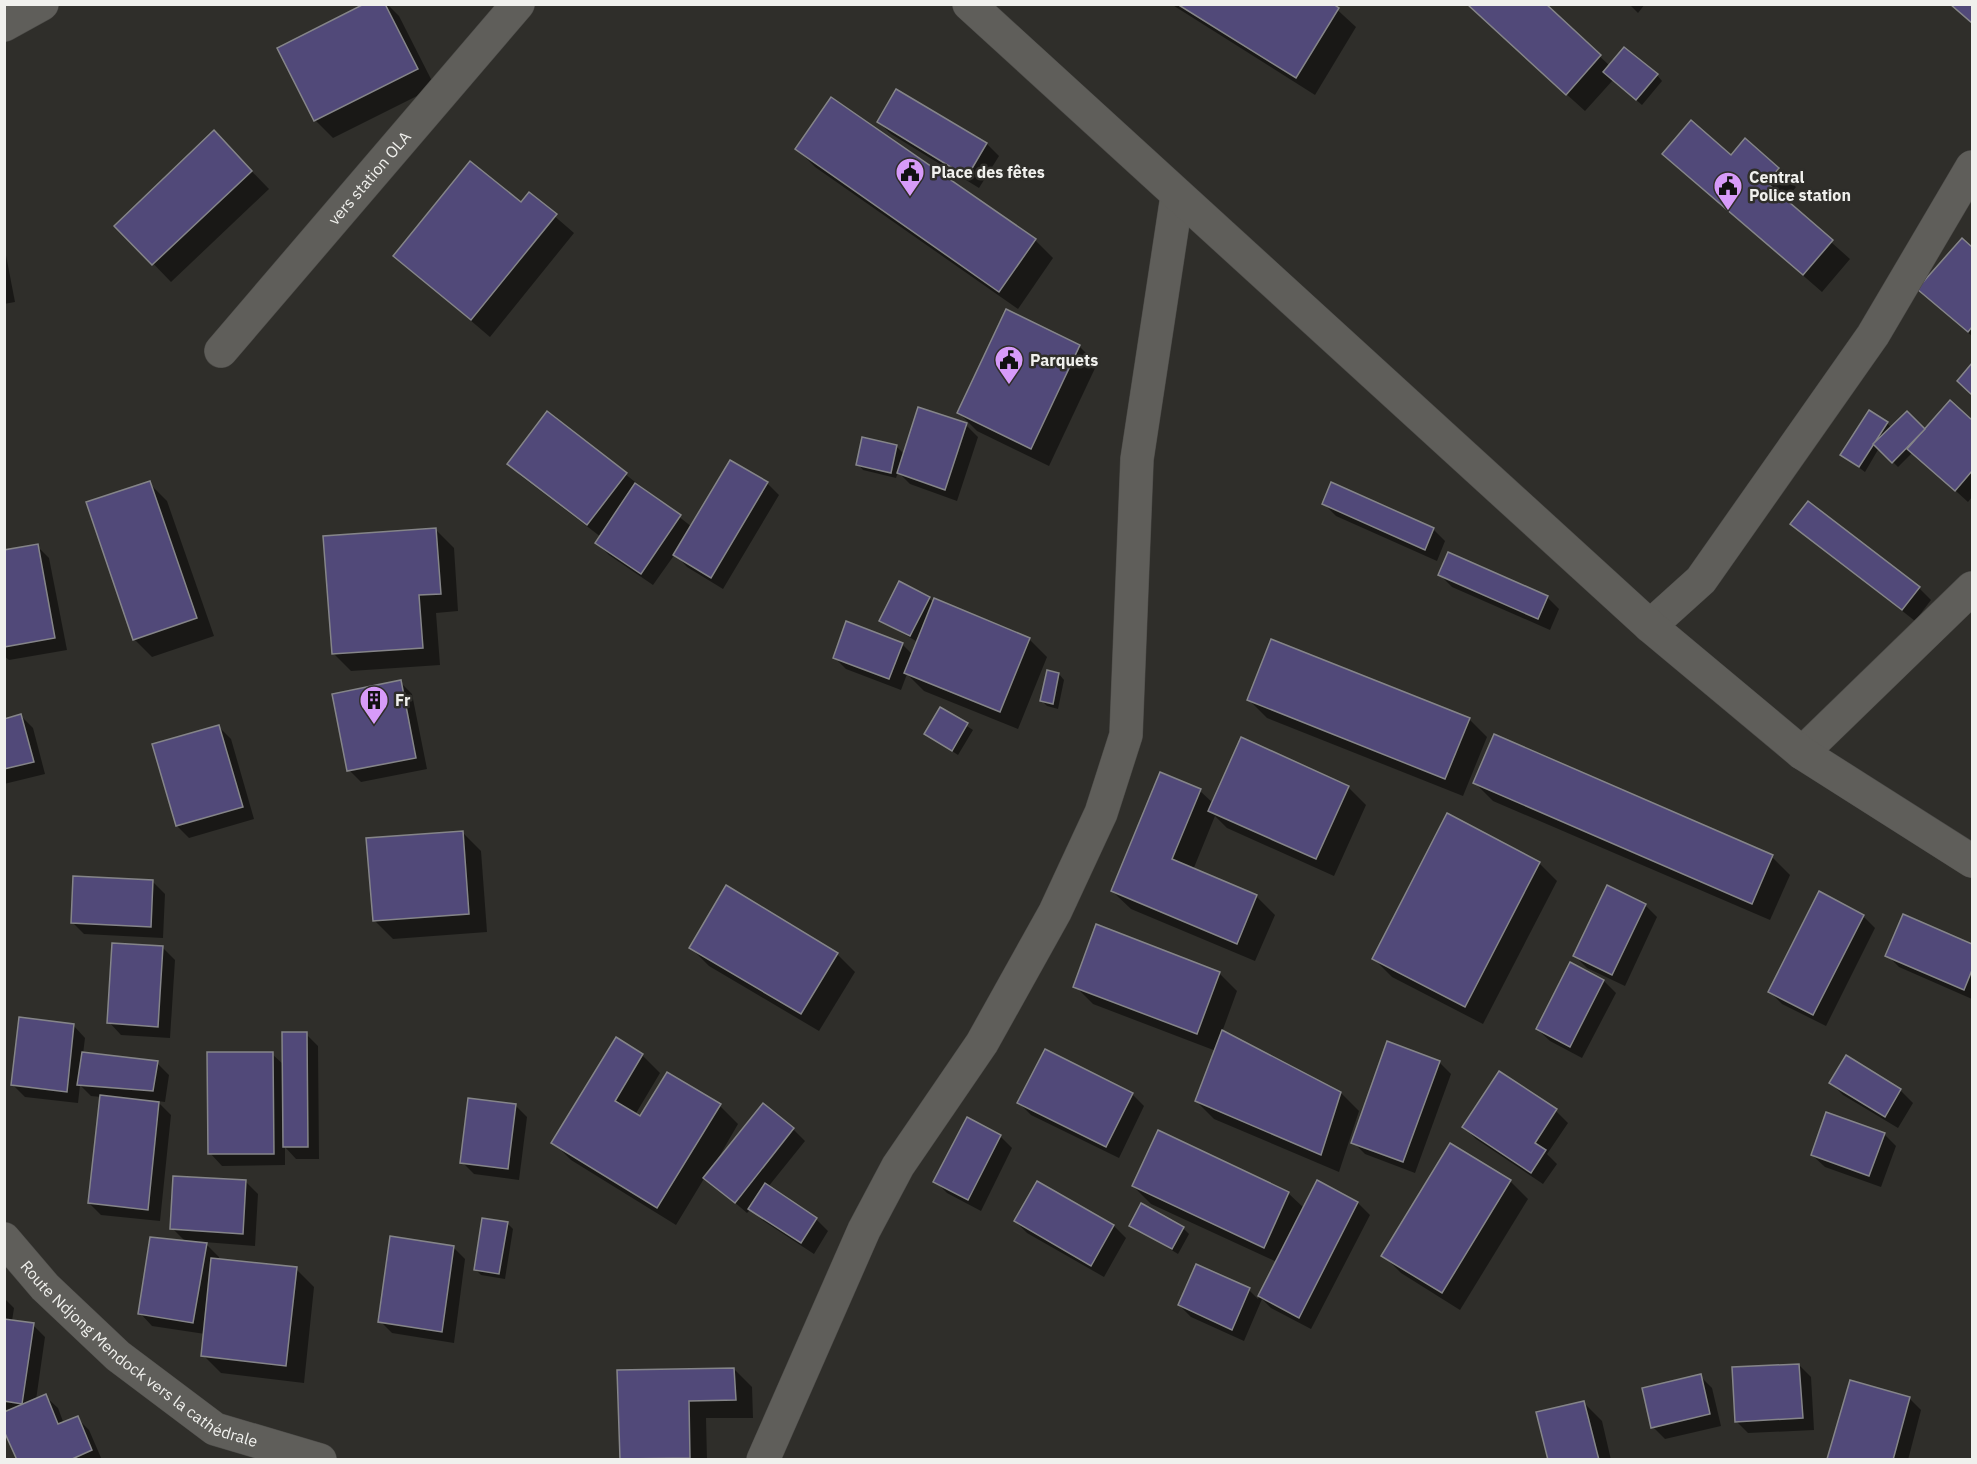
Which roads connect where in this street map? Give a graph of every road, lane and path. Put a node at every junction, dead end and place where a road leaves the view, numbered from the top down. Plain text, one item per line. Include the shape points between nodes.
1 (42, 4) edge
2 (518, 4) edge
3 (969, 4) edge
4 (4, 25) edge
5 (1972, 167) edge
6 (1177, 195) junction
7 (221, 351) dead end
8 (1972, 588) edge
9 (1650, 626) junction
10 (1802, 753) junction
11 (1972, 861) edge
12 (4, 1239) edge
13 (320, 1460) edge
14 (763, 1460) edge

1 - 4 street
2 - 7 street, vers station OLA
3 - 6 street
5 - 9 street via 1866,345 1701,580
6 - 9 street
6 - 14 street via 1137,459 1126,735 1101,813 1055,912 982,1043 898,1166 864,1230
8 - 10 street
9 - 10 street
10 - 11 street
12 - 13 street, Route Ndjong Mendock vers la cathédrale via 45,1287 118,1356 215,1429

